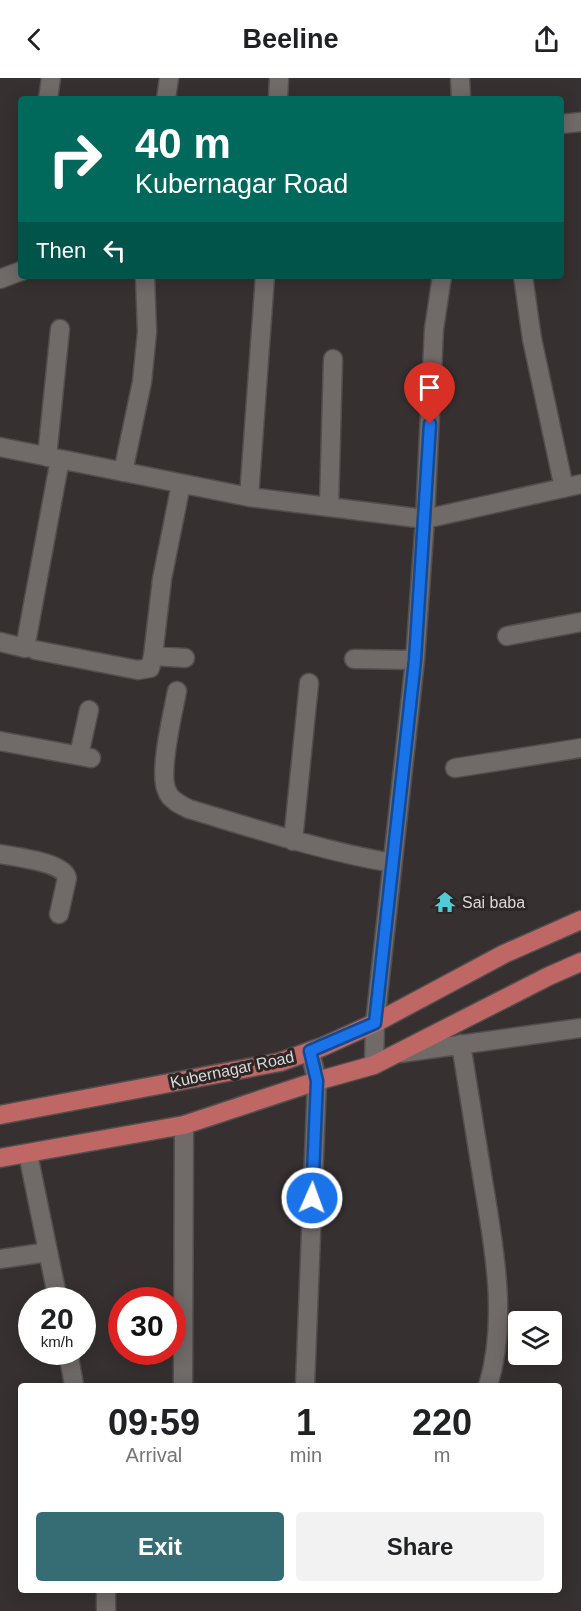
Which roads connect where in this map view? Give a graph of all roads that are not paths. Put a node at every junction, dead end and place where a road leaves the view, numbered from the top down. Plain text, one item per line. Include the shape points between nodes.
1 (51, 78) edge
2 (169, 78) edge
3 (279, 78) edge
4 (460, 78) edge
5 (48, 96) edge
6 (166, 96) edge
7 (278, 96) edge
8 (461, 96) edge
9 (581, 122) edge
10 (564, 124) edge
11 (18, 272) edge
12 (0, 279) edge
13 (145, 279) edge
14 (265, 279) edge
15 (442, 279) edge
16 (523, 279) edge
17 (60, 329) dead end
18 (333, 359) dead end
19 (0, 447) edge
20 (54, 458) junction
21 (123, 472) junction
22 (181, 484) junction
23 (572, 486) edge
24 (249, 497) junction
25 (329, 507) junction
26 (425, 519) junction
27 (581, 621) edge
28 (507, 636) dead end
29 (0, 642) edge
30 (34, 650) dead end
31 (153, 656) junction
32 (185, 658) dead end
33 (354, 659) dead end
34 (415, 660) junction
35 (309, 682) dead end
36 (177, 691) dead end
37 (88, 710) dead end
38 (0, 741) edge
39 (581, 748) edge
40 (455, 768) dead end
41 (293, 840) junction
42 (0, 854) edge
43 (392, 863) junction
44 (59, 914) dead end
45 (581, 920) edge
46 (581, 962) edge
47 (375, 1023) junction
48 (581, 1028) edge
49 (461, 1044) junction
50 (310, 1051) junction
51 (396, 1054) junction
52 (374, 1065) junction
53 (317, 1081) junction
54 (0, 1115) edge
55 (184, 1125) junction
56 (28, 1154) junction
57 (0, 1158) edge
58 (48, 1252) junction
59 (0, 1259) edge
60 (55, 1287) edge
61 (70, 1365) edge
62 (74, 1383) edge
63 (183, 1383) edge
64 (305, 1383) edge
65 (488, 1383) edge
66 (106, 1593) edge
67 (106, 1611) edge

1 - 5 street
2 - 6 street
3 - 7 street
4 - 8 street
9 - 10 street
11 - 12 street
13 - 21 street via 147,332 142,382
14 - 24 street
15 - 26 street via 434,329
16 - 23 street via 532,339
17 - 20 street
18 - 25 street
19 - 20 street
20 - 21 street
20 - 29 street via 25,648
21 - 22 street
22 - 24 street
22 - 31 street via 162,579
23 - 26 street
24 - 25 street
25 - 26 street
26 - 34 street
27 - 28 street
30 - 31 street via 138,670 150,668
31 - 32 street
33 - 34 street
34 - 43 street
35 - 41 street
36 - 41 street via 164,772 167,793 189,809
37 - 38 street via 85,757
39 - 40 street
41 - 43 street
42 - 44 street via 61,868 66,873
43 - 47 street
45 - 47 main road, Kubernagar Road via 504,954
46 - 51 main road, Kubernagar Road
47 - 50 main road, Kubernagar Road
47 - 52 street
48 - 49 street
49 - 51 street
49 - 65 street via 494,1251 496,1335
50 - 53 street
50 - 54 main road, Kubernagar Road via 280,1062
51 - 52 main road, Kubernagar Road
52 - 53 main road, Kubernagar Road
53 - 55 main road, Kubernagar Road
53 - 64 street
55 - 56 main road, Kubernagar Road
55 - 63 street
56 - 57 main road, Kubernagar Road
56 - 58 street
58 - 59 street
58 - 60 street
61 - 62 street
66 - 67 street

